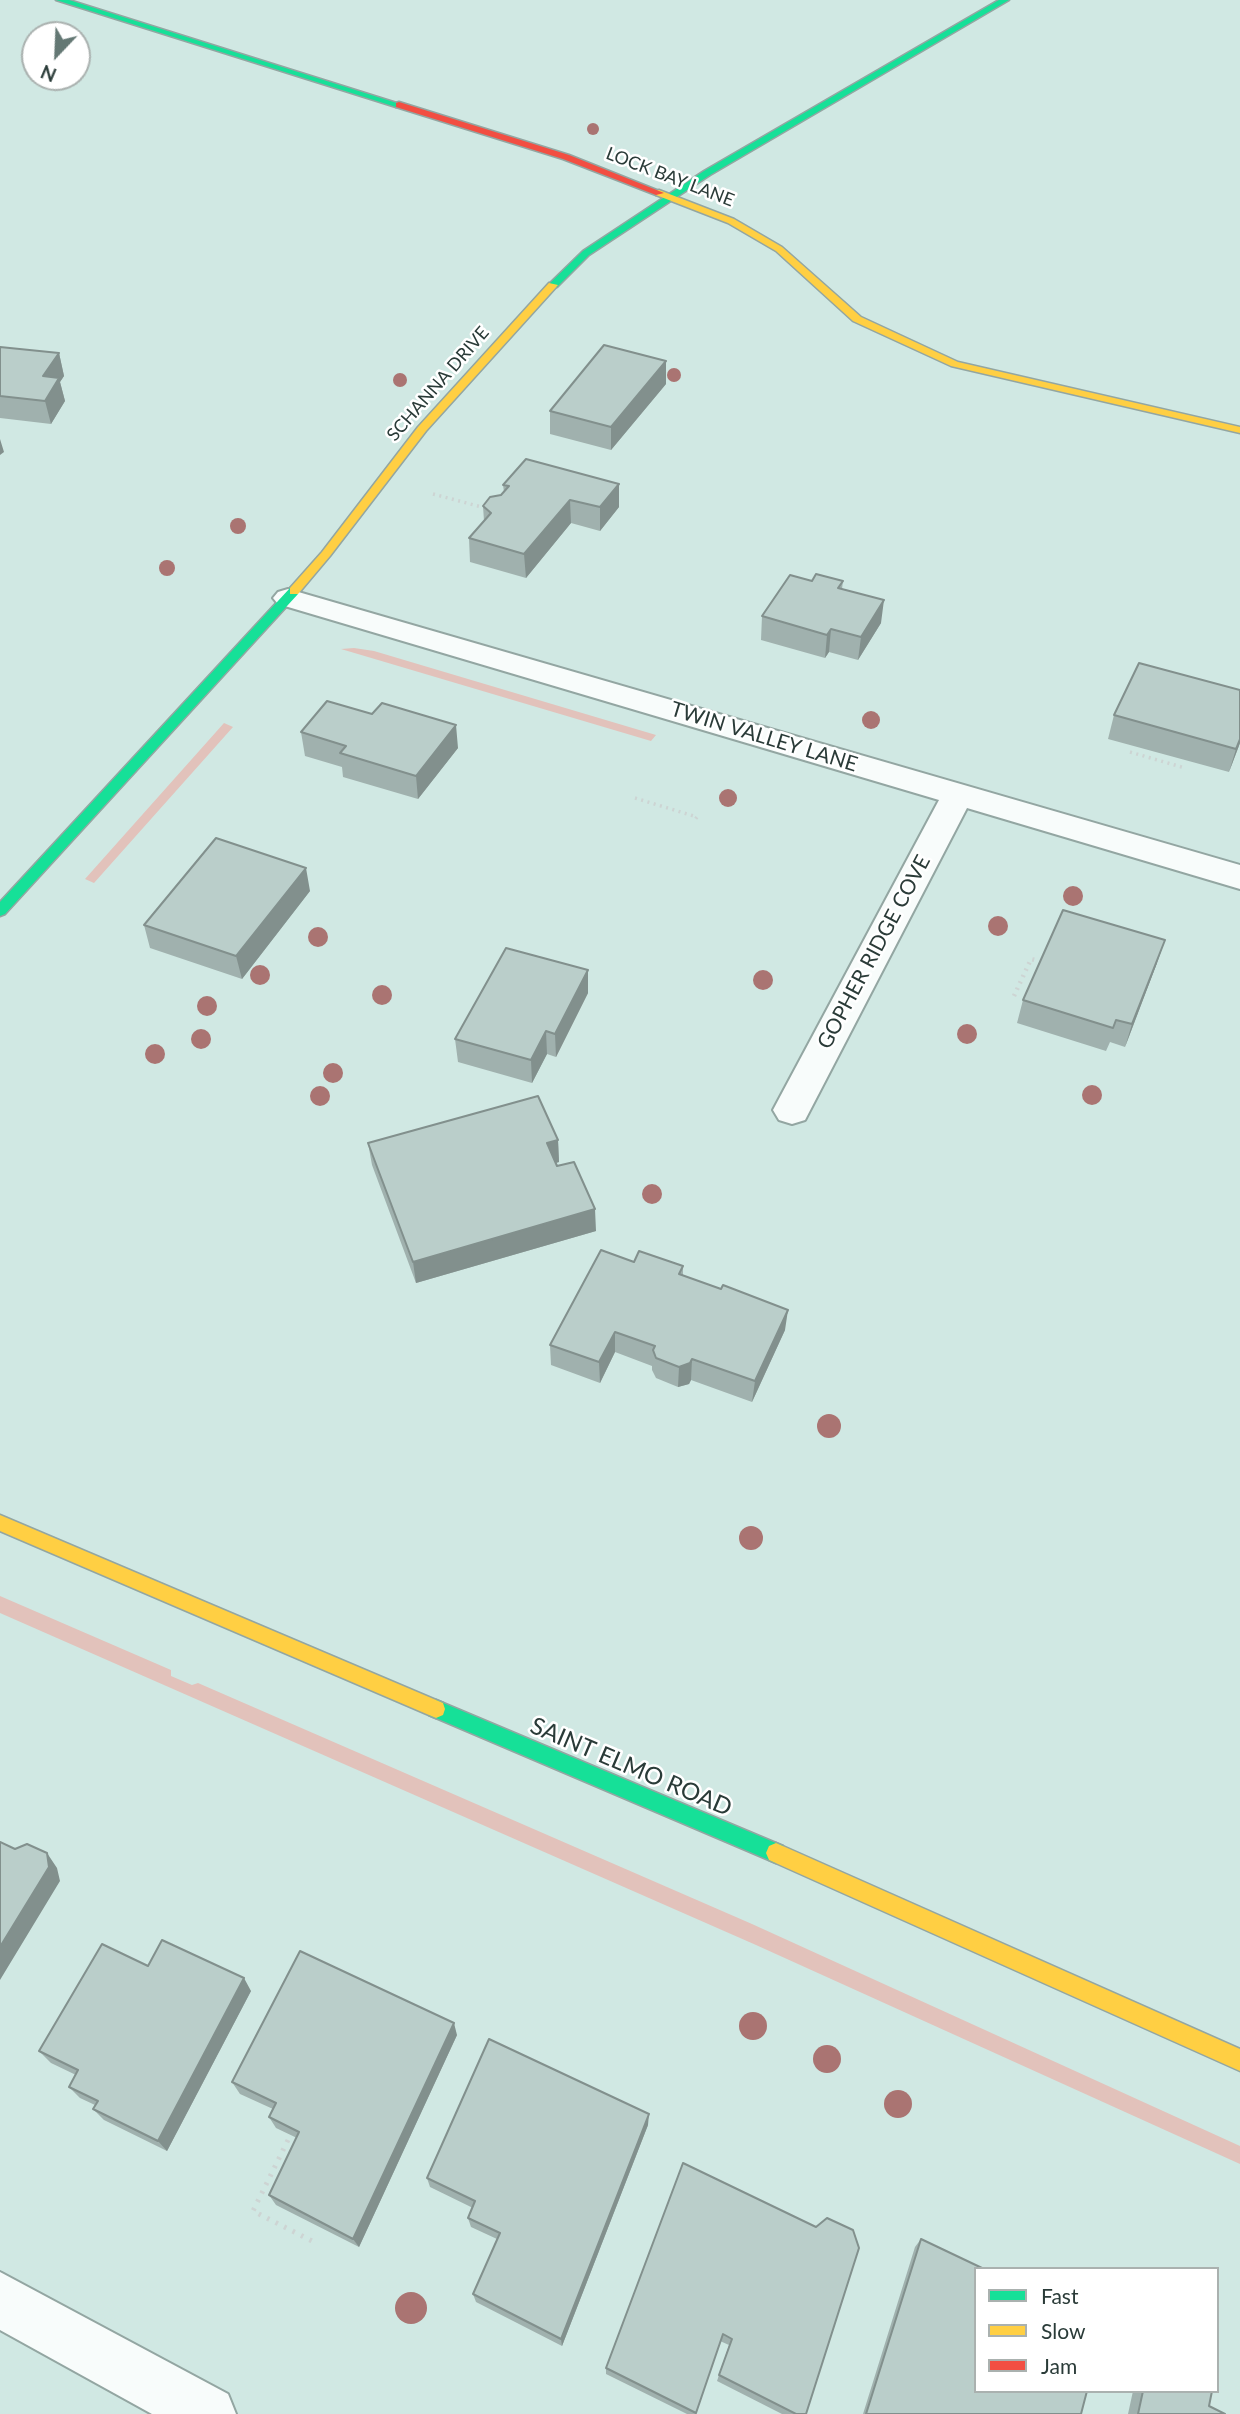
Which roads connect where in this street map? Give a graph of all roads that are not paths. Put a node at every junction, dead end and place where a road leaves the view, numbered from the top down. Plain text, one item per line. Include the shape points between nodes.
1 (60, 0) edge
2 (1004, 0) edge
3 (670, 197) junction
4 (1240, 430) edge
5 (288, 598) junction
6 (958, 794) junction
7 (1240, 877) edge
8 (0, 911) edge
9 (792, 1110) dead end
10 (0, 1524) edge
11 (1240, 2060) edge
12 (0, 2300) edge
13 (208, 2414) edge

1 - 3 street, LOCK BAY LANE via 566,158
2 - 3 street, SCHANNA DRIVE
3 - 4 street, LOCK BAY LANE via 731,221 779,249 858,319 956,364
3 - 5 street, SCHANNA DRIVE via 586,253 554,283 422,429
5 - 6 street, TWIN VALLEY LANE
5 - 8 street, SCHANNA DRIVE
6 - 7 street, TWIN VALLEY LANE
6 - 9 street, GOPHER RIDGE COVE
10 - 11 street, SAINT ELMO ROAD via 794,1861
12 - 13 street

